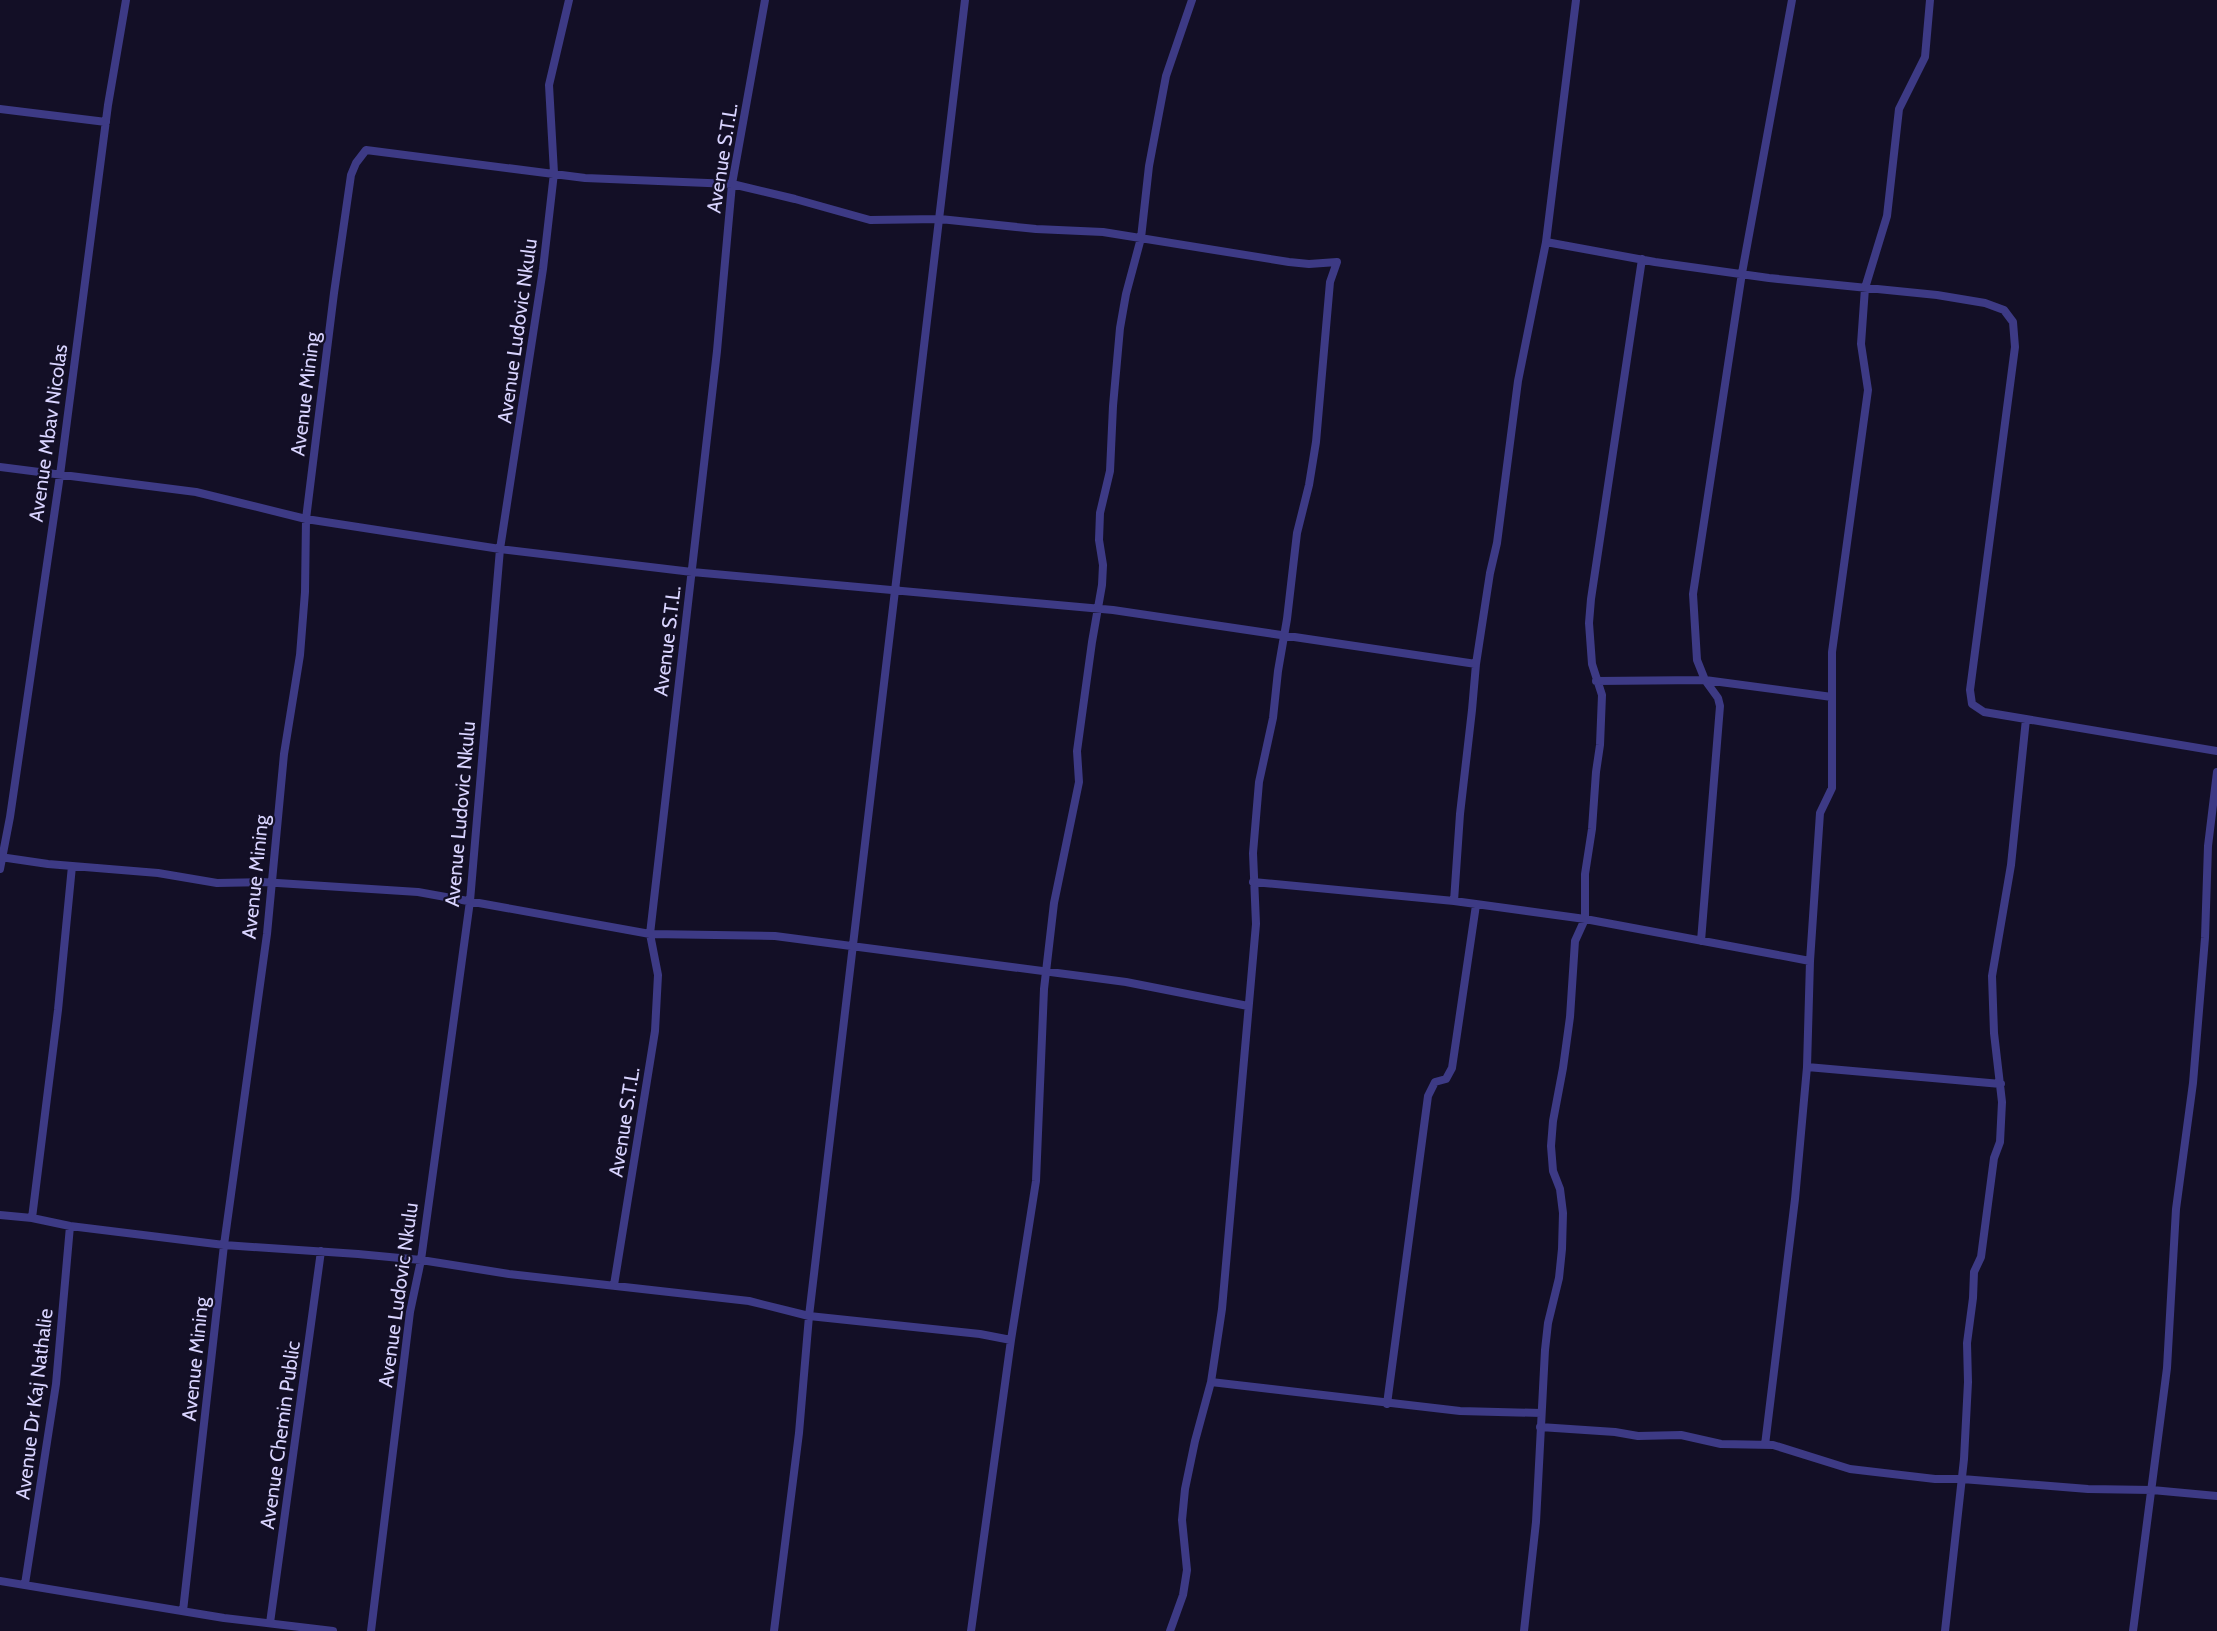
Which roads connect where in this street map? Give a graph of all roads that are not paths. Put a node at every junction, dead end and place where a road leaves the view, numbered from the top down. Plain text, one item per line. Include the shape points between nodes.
1 (126, 0) edge
2 (569, 0) edge
3 (765, 0) edge
4 (965, 0) edge
5 (1192, 0) edge
6 (1576, 0) edge
7 (1792, 0) edge
8 (1930, 0) edge
9 (0, 109) edge
10 (106, 122) junction
11 (554, 173) junction
12 (732, 184) junction
13 (940, 219) junction
14 (1141, 238) junction
15 (1546, 242) junction
16 (1642, 259) junction
17 (1743, 273) junction
18 (1865, 288) junction
19 (0, 467) edge
20 (60, 475) junction
21 (306, 519) junction
22 (500, 549) junction
23 (692, 572) junction
24 (895, 590) junction
25 (1097, 609) junction
26 (1283, 635) junction
27 (1476, 664) junction
28 (1705, 680) junction
29 (1596, 681) junction
30 (1832, 697) junction
31 (2026, 719) junction
32 (2217, 751) edge
33 (2217, 772) edge
34 (1, 857) edge
35 (72, 866) junction
36 (0, 869) edge
37 (272, 882) junction
38 (1253, 882) junction
39 (470, 901) junction
40 (1454, 902) junction
41 (1476, 904) junction
42 (1585, 919) junction
43 (650, 934) junction
44 (1701, 941) junction
45 (853, 946) junction
46 (1810, 961) junction
47 (1047, 972) junction
48 (1248, 1006) junction
49 (1807, 1067) junction
50 (2001, 1084) junction
51 (0, 1215) edge
52 (32, 1218) junction
53 (70, 1226) junction
54 (225, 1245) junction
55 (321, 1251) junction
56 (421, 1260) junction
57 (614, 1285) junction
58 (808, 1316) junction
59 (1011, 1340) junction
60 (1211, 1382) junction
61 (1387, 1404) junction
62 (1541, 1413) junction
63 (1540, 1427) junction
64 (1765, 1445) junction
65 (1962, 1479) junction
66 (2152, 1490) junction
67 (2217, 1496) edge
68 (0, 1581) edge
69 (25, 1584) junction
70 (183, 1611) junction
71 (270, 1623) junction
72 (333, 1631) edge
73 (371, 1631) edge
74 (774, 1631) edge
75 (971, 1631) edge
76 (1170, 1631) edge
77 (1524, 1631) edge
78 (1945, 1631) edge
79 (2133, 1631) edge

1 - 10 street, Avenue Mbav Nicolas
2 - 11 street, Avenue Ludovic Nkulu via 549,85
3 - 12 street, Avenue S.T.L.
4 - 13 street
5 - 14 street via 1171,57 1161,100
6 - 15 street
7 - 17 street
8 - 18 street via 1925,57 1899,109 1887,216
9 - 10 street
10 - 20 street, Avenue Mbav Nicolas
11 - 12 street via 585,178
11 - 21 street, Avenue Mining via 366,150 356,163 334,293
11 - 22 street, Avenue Ludovic Nkulu via 532,348
12 - 13 street via 870,220
12 - 23 street, Avenue S.T.L.
13 - 14 street
13 - 24 street
14 - 25 street via 1120,328 1110,471 1100,513 1103,565
14 - 26 street via 1299,263 1337,262 1330,282 1316,442 1297,533
15 - 16 street
15 - 27 street via 1518,381 1497,543
16 - 17 street
16 - 29 street via 1591,599 1590,646
17 - 18 street
17 - 28 street via 1693,594 1697,660
18 - 30 street via 1861,344 1868,390 1832,652
18 - 31 street via 1985,303 2004,310 2013,322 2015,347 1970,690 1972,704 1984,712
19 - 20 street
20 - 21 street via 196,492
20 - 34 street, Avenue Mbav Nicolas
21 - 22 street
21 - 37 street, Avenue Mining via 301,645 284,754
22 - 23 street
22 - 39 street, Avenue Ludovic Nkulu
23 - 24 street
23 - 43 street, Avenue S.T.L.
24 - 25 street
24 - 45 street
25 - 26 street
25 - 47 street via 1077,751 1078,782 1054,903
26 - 27 street
26 - 38 street via 1273,718 1259,782
27 - 40 street
28 - 29 street
28 - 30 street
28 - 44 street via 1720,706
29 - 42 street via 1602,695 1601,736 1585,874
30 - 46 street via 1832,788 1820,813
31 - 32 street
31 - 50 street via 2011,864 1992,976
33 - 66 street via 2208,846 2199,1023 2176,1209 2167,1368
34 - 35 street
34 - 36 street, Avenue Mbav Nicolas
35 - 37 street via 158,873 217,883
35 - 52 street
37 - 39 street via 418,892
37 - 54 street, Avenue Mining
38 - 40 street
38 - 48 street via 1256,924
39 - 43 street
39 - 56 street, Avenue Ludovic Nkulu
40 - 41 street
41 - 42 street
41 - 61 street via 1452,1068 1446,1079 1436,1082 1428,1096
42 - 44 street
42 - 62 street via 1575,941 1567,1042 1552,1121 1553,1171 1563,1213 1562,1249 1547,1332
43 - 45 street via 775,936
43 - 57 street, Avenue S.T.L. via 658,975 655,1031
44 - 46 street
45 - 47 street
45 - 58 street
46 - 49 street
47 - 48 street via 1126,982
47 - 59 street via 1036,1181
48 - 60 street via 1222,1309
49 - 50 street
49 - 64 street
50 - 65 street via 2000,1143 1994,1158 1981,1257 1974,1272 1967,1342
51 - 52 street
52 - 53 street
53 - 54 street
53 - 69 street, Avenue Dr Kaj Nathalie via 56,1384
54 - 55 street
54 - 70 street, Avenue Mining
55 - 56 street
55 - 71 street, Avenue Chemin Public
56 - 57 street
56 - 73 street, Avenue Ludovic Nkulu via 410,1312
57 - 58 street via 749,1301
58 - 59 street
58 - 74 street via 799,1433
59 - 75 street
60 - 61 street
60 - 76 street via 1185,1489 1182,1520 1187,1570
61 - 62 street
62 - 63 street
63 - 64 street via 1638,1436 1681,1435 1745,1446
63 - 77 street via 1536,1522
64 - 65 street via 1850,1469
65 - 66 street
65 - 78 street
66 - 67 street
66 - 79 street
68 - 69 street
69 - 70 street
70 - 71 street
71 - 72 street

